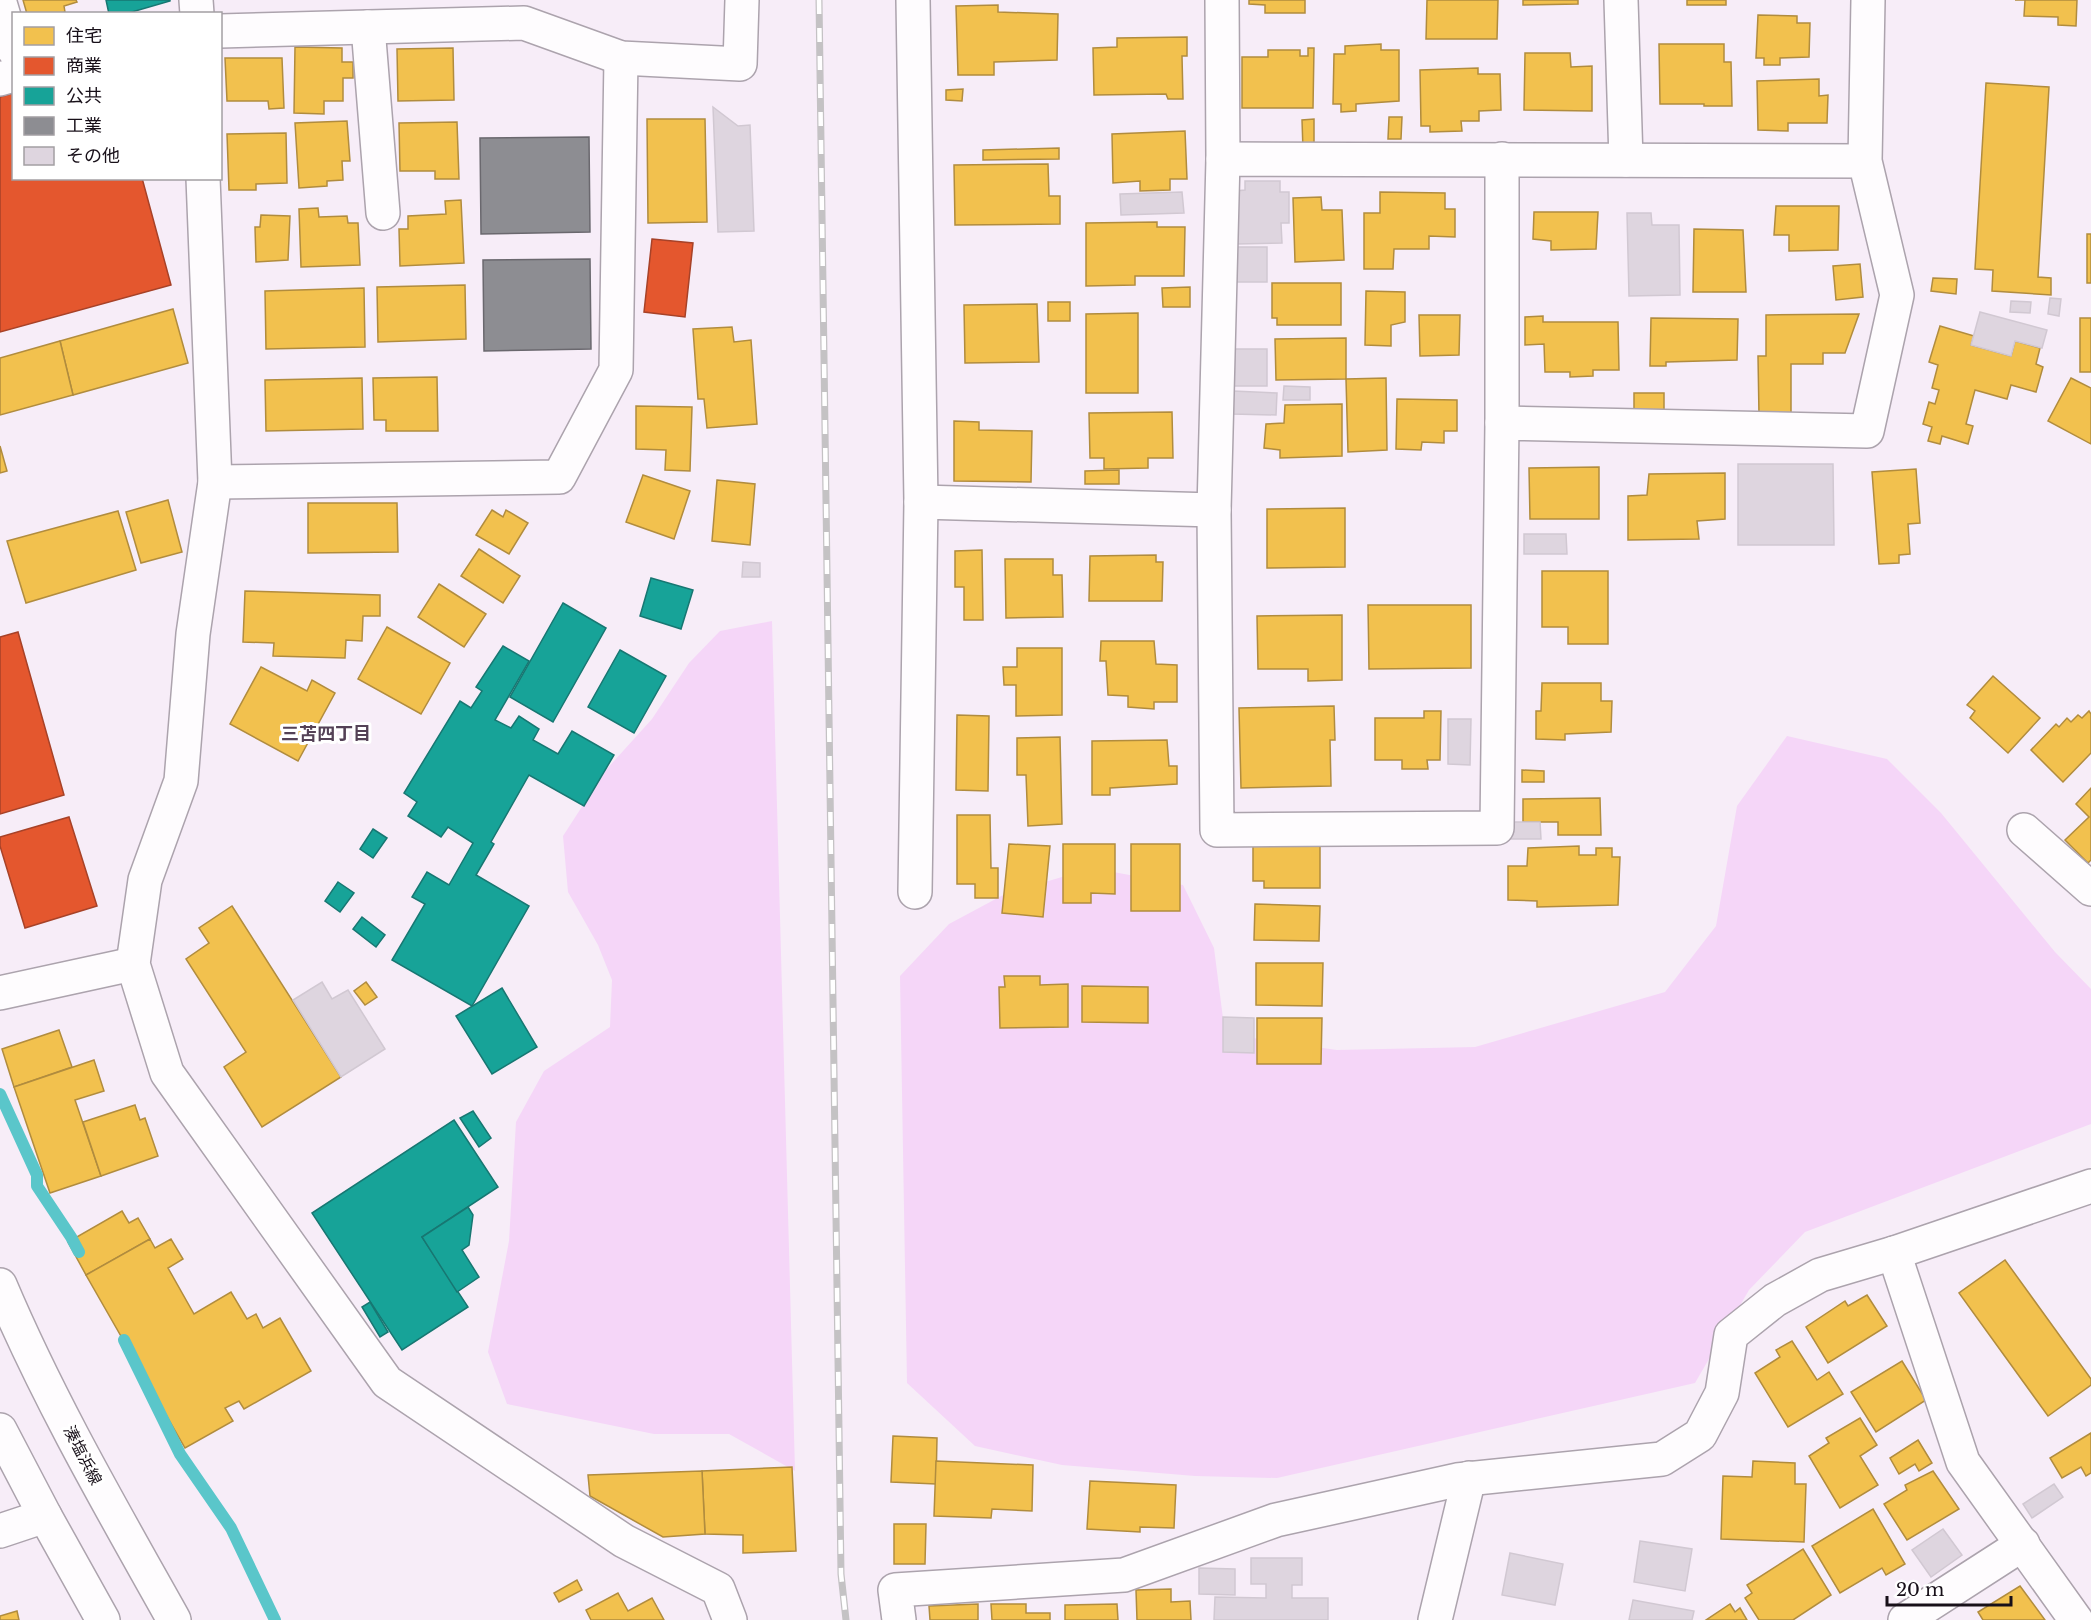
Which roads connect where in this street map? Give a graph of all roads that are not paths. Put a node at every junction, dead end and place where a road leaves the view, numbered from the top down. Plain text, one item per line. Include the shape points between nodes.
1 (742, 0) edge
2 (913, 0) edge
3 (1222, 0) edge
4 (1621, 0) edge
5 (1868, 0) edge
6 (0, 3) edge
7 (368, 27) junction
8 (222, 31) edge
9 (12, 43) edge
10 (621, 58) junction
11 (1223, 159) junction
12 (1502, 159) junction
13 (1626, 160) junction
14 (1866, 161) junction
15 (203, 180) edge
16 (383, 213) dead end
17 (1502, 423) junction
18 (214, 482) junction
19 (921, 502) junction
20 (1214, 510) junction
21 (2024, 830) dead end
22 (2091, 889) edge
23 (915, 892) dead end
24 (133, 964) junction
25 (0, 993) edge
26 (2091, 1186) edge
27 (1894, 1253) junction
28 (0, 1285) edge
29 (0, 1430) edge
30 (1469, 1478) junction
31 (45, 1516) junction
32 (0, 1531) edge
33 (2023, 1544) junction
34 (104, 1620) edge
35 (174, 1620) edge
36 (730, 1620) edge
37 (899, 1620) edge
38 (1435, 1620) edge
39 (1905, 1620) edge
40 (2076, 1620) edge

1 - 10 street via 741,64
2 - 19 street
3 - 11 street
4 - 13 street
5 - 14 street
6 - 9 street
7 - 8 street
7 - 10 street via 524,23
7 - 16 street
10 - 18 street via 616,370 559,477
11 - 12 street
11 - 20 street
12 - 13 street
12 - 17 street
13 - 14 street
14 - 17 street via 1897,295 1867,431
15 - 18 street
17 - 20 street via 1497,828 1217,830
18 - 24 street via 193,634 181,781 146,880
19 - 20 street
19 - 23 street
21 - 22 street
24 - 25 street
24 - 36 street via 167,1073 387,1382 624,1541 718,1589
26 - 27 street
27 - 30 street via 1820,1275 1775,1300 1731,1335 1722,1393 1700,1435 1662,1459
27 - 33 street via 1963,1462
28 - 35 street, 湊塩浜線 via 98,1485
29 - 31 street
30 - 37 street via 1276,1520 1124,1575 895,1590
30 - 38 street
31 - 32 street
31 - 34 street
33 - 39 street
33 - 40 street

